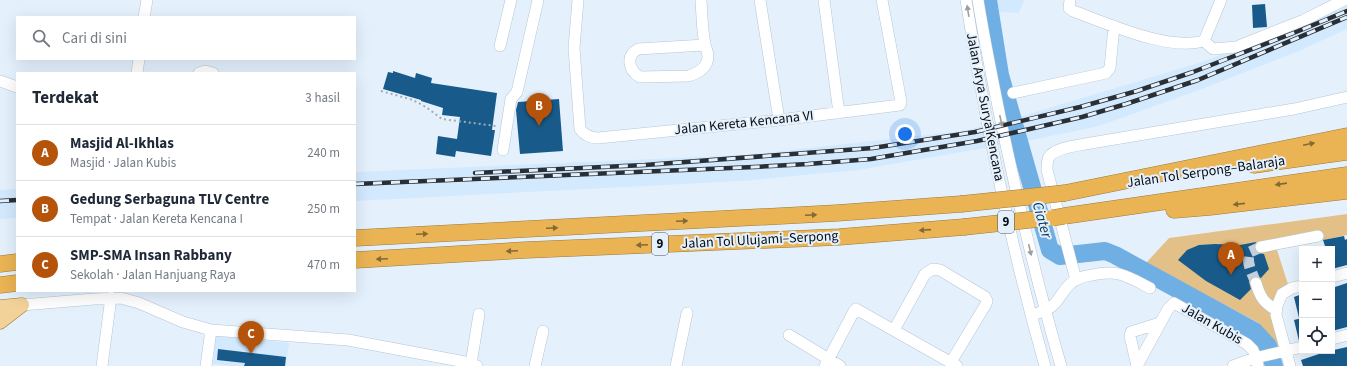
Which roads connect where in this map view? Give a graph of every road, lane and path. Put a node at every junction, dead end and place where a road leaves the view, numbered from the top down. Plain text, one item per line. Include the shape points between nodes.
1 (147, 0) edge
2 (511, 0) edge
3 (538, 0) edge
4 (578, 0) edge
5 (701, 0) edge
6 (760, 0) edge
7 (824, 0) edge
8 (882, 0) edge
9 (966, 0) edge
10 (978, 0) edge
11 (1070, 0) edge
12 (1221, 0) edge
13 (1344, 0) edge
14 (144, 16) edge
15 (1114, 26) junction
16 (984, 36) junction
17 (972, 38) junction
18 (1204, 41) junction
19 (705, 45) junction
20 (500, 46) dead end
21 (139, 60) edge
22 (137, 72) edge
23 (0, 81) edge
24 (16, 88) edge
25 (381, 91) dead end
26 (1013, 93) dead end
27 (1347, 97) edge
28 (838, 113) junction
29 (779, 120) junction
30 (500, 126) dead end
31 (1347, 136) edge
32 (503, 150) dead end
33 (1347, 152) edge
34 (1347, 174) edge
35 (1347, 191) edge
36 (1064, 193) junction
37 (1020, 212) junction
38 (1006, 214) junction
39 (1066, 216) junction
40 (1318, 236) dead end
41 (356, 238) edge
42 (1261, 247) tunnel mouth
43 (356, 260) edge
44 (16, 262) edge
45 (0, 264) edge
46 (1347, 273) edge
47 (1335, 276) edge
48 (1076, 280) junction
49 (16, 283) edge
50 (1256, 284) tunnel mouth
51 (0, 285) edge
52 (1299, 287) edge
53 (1150, 288) dead end
54 (111, 297) junction
55 (22, 305) junction
56 (0, 307) edge
57 (1276, 310) junction
58 (1044, 311) junction
59 (687, 312) dead end
60 (479, 314) dead end
61 (1031, 314) junction
62 (0, 322) edge
63 (1160, 323) junction
64 (211, 330) junction
65 (894, 330) junction
66 (543, 331) dead end
67 (1347, 334) edge
68 (789, 335) dead end
69 (1335, 338) edge
70 (1299, 348) edge
71 (1283, 352) junction
72 (1259, 360) edge
73 (441, 362) edge
74 (827, 363) edge
75 (954, 364) edge
76 (474, 365) edge
77 (102, 366) edge
78 (206, 366) edge
79 (535, 366) edge
80 (676, 366) edge
81 (840, 366) edge
82 (1045, 366) edge
83 (1061, 366) edge
84 (1137, 366) edge
85 (1233, 366) edge
86 (1290, 366) edge

1 - 14 street
2 - 20 street
3 - 32 street via 517,92 511,99
4 - 29 street, Jalan Kereta Kencana VI via 574,48 575,78 580,129 588,136 598,138
5 - 19 street
6 - 29 street
7 - 28 street
8 - 28 street, Jalan Kereta Kencana VI via 901,102
17 -> 9 street, Jalan Arya Surya Kencana
10 - 16 street, Jalan Arya Surya Kencana
11 - 15 street via 1069,8
12 - 18 street
13 - 18 street via 1304,20 1236,47 1213,49
15 - 18 street via 1146,37 1176,43
15 - 26 street via 1110,68 1106,73
16 - 17 street
16 -> 37 street, Jalan Arya Surya Kencana
17 - 38 street, Jalan Arya Surya Kencana
19 - 19 street via 708,61 696,74 640,77 634,74 630,57 638,49
21 - 22 street
23 - 24 street
25 - 30 path via 413,100 442,119
27 - 48 street via 1286,110 1085,144 1052,154 1048,159 1048,170
28 - 29 street, Jalan Kereta Kencana VI
36 -> 31 highway
33 - 36 highway, Jalan Tol Serpong–Balaraja
34 -> 39 highway, Jalan Tol Serpong–Balaraja
35 -> 39 highway via 1203,208
41 -> 36 highway, Jalan Tol Ulujami–Serpong / 9, bridge via 837,213
37 - 38 street
37 -> 58 street, Jalan Arya Surya Kencana
38 - 61 street, Jalan Arya Surya Kencana
39 -> 43 highway, Jalan Tol Ulujami–Serpong / 9, bridge via 839,237
40 - 42 street
44 - 45 highway
46 - 47 street
48 - 53 street via 1102,272 1115,272
48 - 58 street via 1052,307
49 - 51 highway
50 - 57 street via 1267,305
52 - 57 street via 1282,294
54 - 55 street
54 - 64 street via 139,303
54 - 77 street
55 - 56 main road
55 - 62 main road
57 - 71 street
58 - 61 street
58 - 83 street, Jalan Arya Surya Kencana
59 - 80 street
60 - 76 street
61 - 82 street, Jalan Arya Surya Kencana
63 - 72 street, Jalan Kubis via 1168,309 1176,303 1247,344
63 - 84 street
63 - 84 street via 1131,332
64 - 73 street via 348,340
64 - 78 street
65 - 74 street via 857,309
65 - 75 street
65 - 75 street via 925,274 932,269 940,270 987,301
66 - 79 street
67 - 69 street
68 - 74 street
70 - 71 street
71 - 72 street
71 - 86 street
72 - 85 street
73 - 76 street
74 - 81 street

